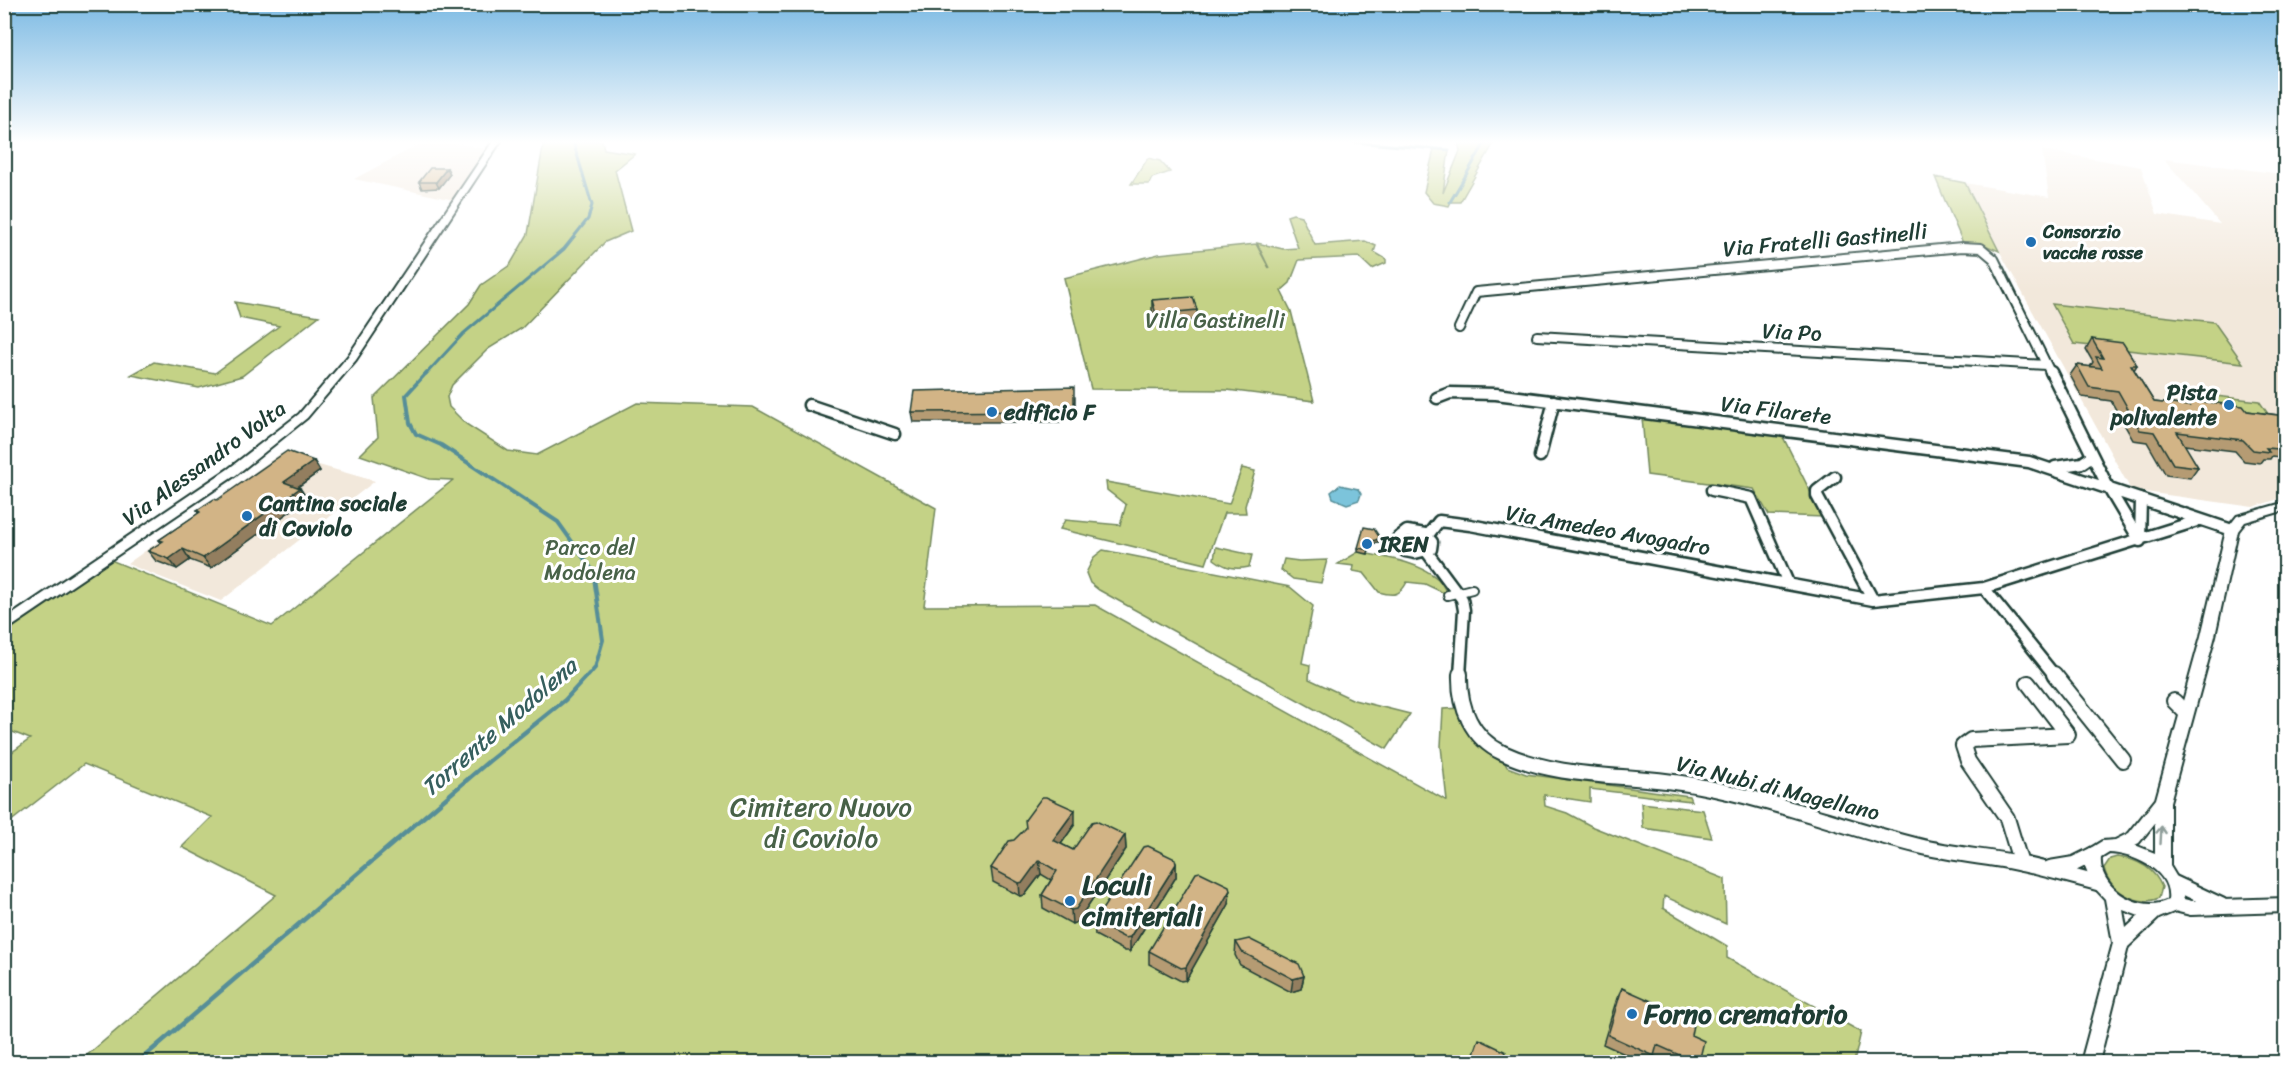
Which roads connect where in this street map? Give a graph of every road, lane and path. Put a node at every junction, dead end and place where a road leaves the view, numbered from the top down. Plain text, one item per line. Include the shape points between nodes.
1 (465, 191) edge
2 (1459, 328) dead end
3 (1537, 336) dead end
4 (2046, 365) junction
5 (1437, 398) dead end
6 (1554, 401) junction
7 (809, 405) dead end
8 (895, 434) dead end
9 (1540, 456) dead end
10 (2092, 456) junction
11 (2051, 468) junction
12 (1835, 477) dead end
13 (2108, 487) junction
14 (1712, 490) dead end
15 (2141, 499) junction
16 (2286, 506) edge
17 (2200, 520) junction
18 (2232, 530) junction
19 (1428, 535) junction
20 (2140, 542) junction
21 (1427, 552) junction
22 (1788, 583) junction
23 (1984, 588) junction
24 (1472, 589) dead end
25 (1453, 594) junction
26 (1873, 600) junction
27 (4, 627) edge
28 (2028, 683) dead end
29 (2174, 701) dead end
30 (2186, 713) junction
31 (2123, 760) dead end
32 (2163, 802) junction
33 (2118, 846) junction
34 (2094, 854) junction
35 (2021, 864) junction
36 (2162, 867) junction
37 (2041, 869) junction
38 (2174, 882) junction
39 (2107, 889) junction
40 (2175, 904) junction
41 (2221, 905) junction
42 (2286, 905) edge
43 (2154, 912) junction
44 (2121, 943) junction
45 (2090, 1062) edge

1 - 27 street, Via Alessandro Volta via 352,358 303,416 232,472
2 - 4 street, Via Fratelli Gastinelli via 1476,292 1973,247 1992,256
3 - 4 street, Via Po
4 - 10 street, Via Fratelli Gastinelli
5 - 6 street, Via Filarete via 1450,393 1479,392
6 - 9 street
6 - 11 street, Via Filarete via 2029,462
7 - 8 street
10 - 11 street via 2082,464
10 - 13 street, Via Fratelli Gastinelli
11 - 13 street, Via Filarete
12 - 26 street via 1817,491 1817,496
13 - 15 street
13 - 20 street, Via Fratelli Gastinelli
14 - 22 street via 1752,498
15 - 17 street
15 - 20 street
16 - 18 street via 2241,519
17 - 18 street
17 - 20 street, Via Amedeo Avogadro
18 - 30 street
19 - 21 street via 1432,546
19 - 21 street via 1407,531 1398,541 1408,552
19 - 22 street, Via Amedeo Avogadro via 1439,521 1460,523
20 - 23 street, Via Amedeo Avogadro
21 - 25 street, Via Nubi di Magellano
22 - 26 street, Via Amedeo Avogadro
23 - 26 street, Via Amedeo Avogadro
23 - 31 street
24 - 25 street
25 - 35 street, Via Nubi di Magellano via 1464,610 1461,704 1468,723 1482,740 1500,751 1544,766 1697,785 1919,846
28 - 35 street via 2068,735 1971,740 1962,746 2007,818
29 - 30 street
30 - 32 street
32 - 33 street via 2134,838
36 -> 32 street
33 - 34 street via 2099,849
33 - 36 street via 2140,853
34 - 37 street, Via Nubi di Magellano via 2067,866
34 - 39 street via 2092,867
35 - 37 street, Via Nubi di Magellano
36 - 38 street
37 - 39 street, Via Nubi di Magellano
38 - 40 street
38 - 41 street
39 - 43 street via 2138,909
39 - 44 street
40 - 41 street via 2191,908
40 - 43 street
41 - 42 street
43 - 44 street
44 - 45 street

